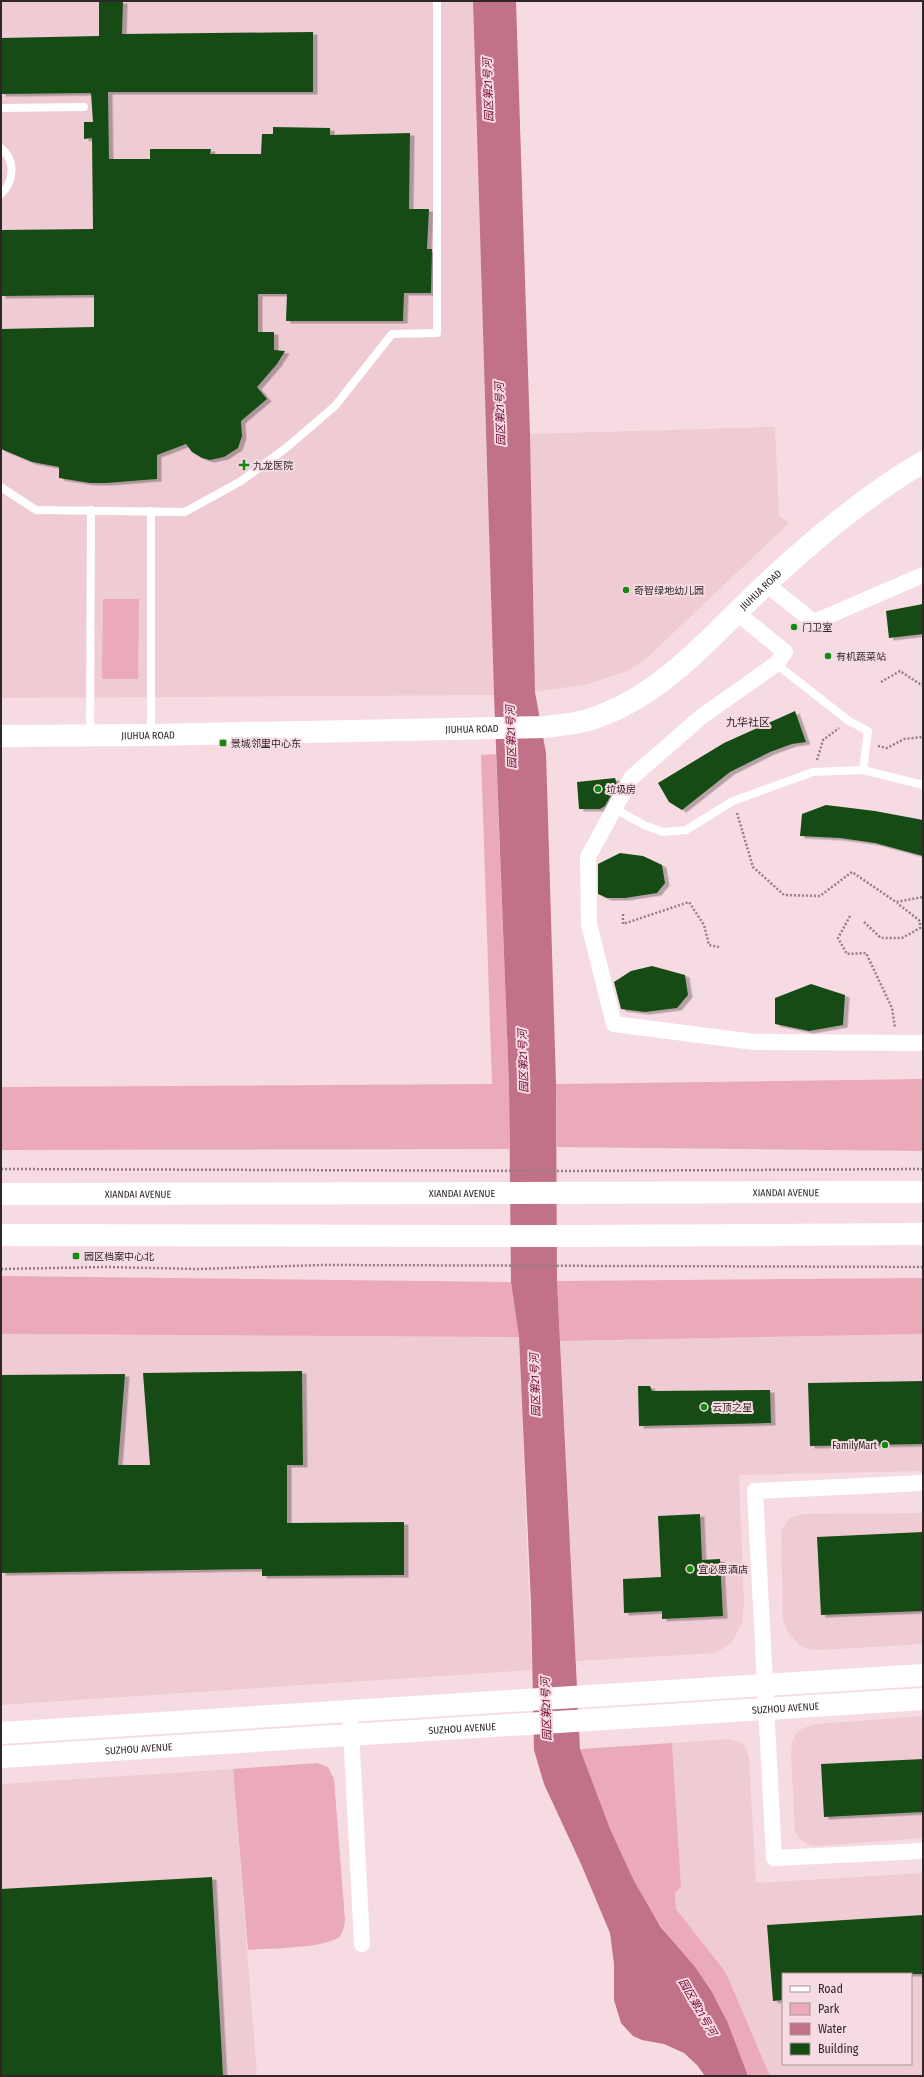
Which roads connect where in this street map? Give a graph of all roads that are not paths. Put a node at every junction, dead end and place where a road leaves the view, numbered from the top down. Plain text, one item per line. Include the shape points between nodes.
1 (437, 1) edge
2 (84, 107) dead end
3 (1, 108) edge
4 (1, 148) edge
5 (1, 194) edge
6 (923, 462) edge
7 (1, 487) edge
8 (91, 510) junction
9 (151, 511) junction
10 (923, 575) edge
11 (766, 584) junction
12 (736, 612) junction
13 (776, 664) junction
14 (151, 735) junction
15 (1, 736) edge
16 (90, 736) junction
17 (863, 770) junction
18 (923, 784) edge
19 (615, 808) junction
20 (923, 1043) edge
21 (923, 1192) edge
22 (1, 1194) edge
23 (923, 1234) edge
24 (1, 1235) edge
25 (923, 1483) edge
26 (923, 1675) edge
27 (764, 1685) junction
28 (923, 1699) edge
29 (765, 1708) junction
30 (350, 1710) junction
31 (1, 1733) edge
32 (351, 1734) junction
33 (1, 1757) edge
34 (923, 1851) edge
35 (362, 1944) dead end

1 - 9 lane via 438,333 392,334 335,406 286,448 241,481 185,512
2 - 3 lane
4 - 5 lane via 9,157 12,175
6 - 11 main road, JIUHUA ROAD via 818,538
7 - 8 lane via 36,510
8 - 9 lane
8 - 16 lane
9 - 14 lane
10 - 11 street via 814,622
11 - 12 main road, JIUHUA ROAD
12 - 13 street via 785,652
12 - 14 main road, JIUHUA ROAD via 667,679 647,693 600,716 571,724 544,727
13 - 17 lane via 848,721 868,730
13 - 19 street via 701,717 631,778
14 - 16 main road, JIUHUA ROAD
15 - 16 main road, JIUHUA ROAD
17 - 18 lane
17 - 19 lane via 813,772 733,801 686,830 662,832
19 - 20 street via 588,857 589,924 614,1024 754,1042
21 - 22 main road, XIANDAI AVENUE
23 - 24 main road
25 - 27 street via 755,1491
26 - 27 main road
27 - 29 street
27 - 30 main road
28 - 29 main road, SUZHOU AVENUE
29 - 32 main road, SUZHOU AVENUE
29 - 34 street via 774,1858
30 - 31 main road
30 - 32 street
32 - 33 main road, SUZHOU AVENUE
32 - 35 street

